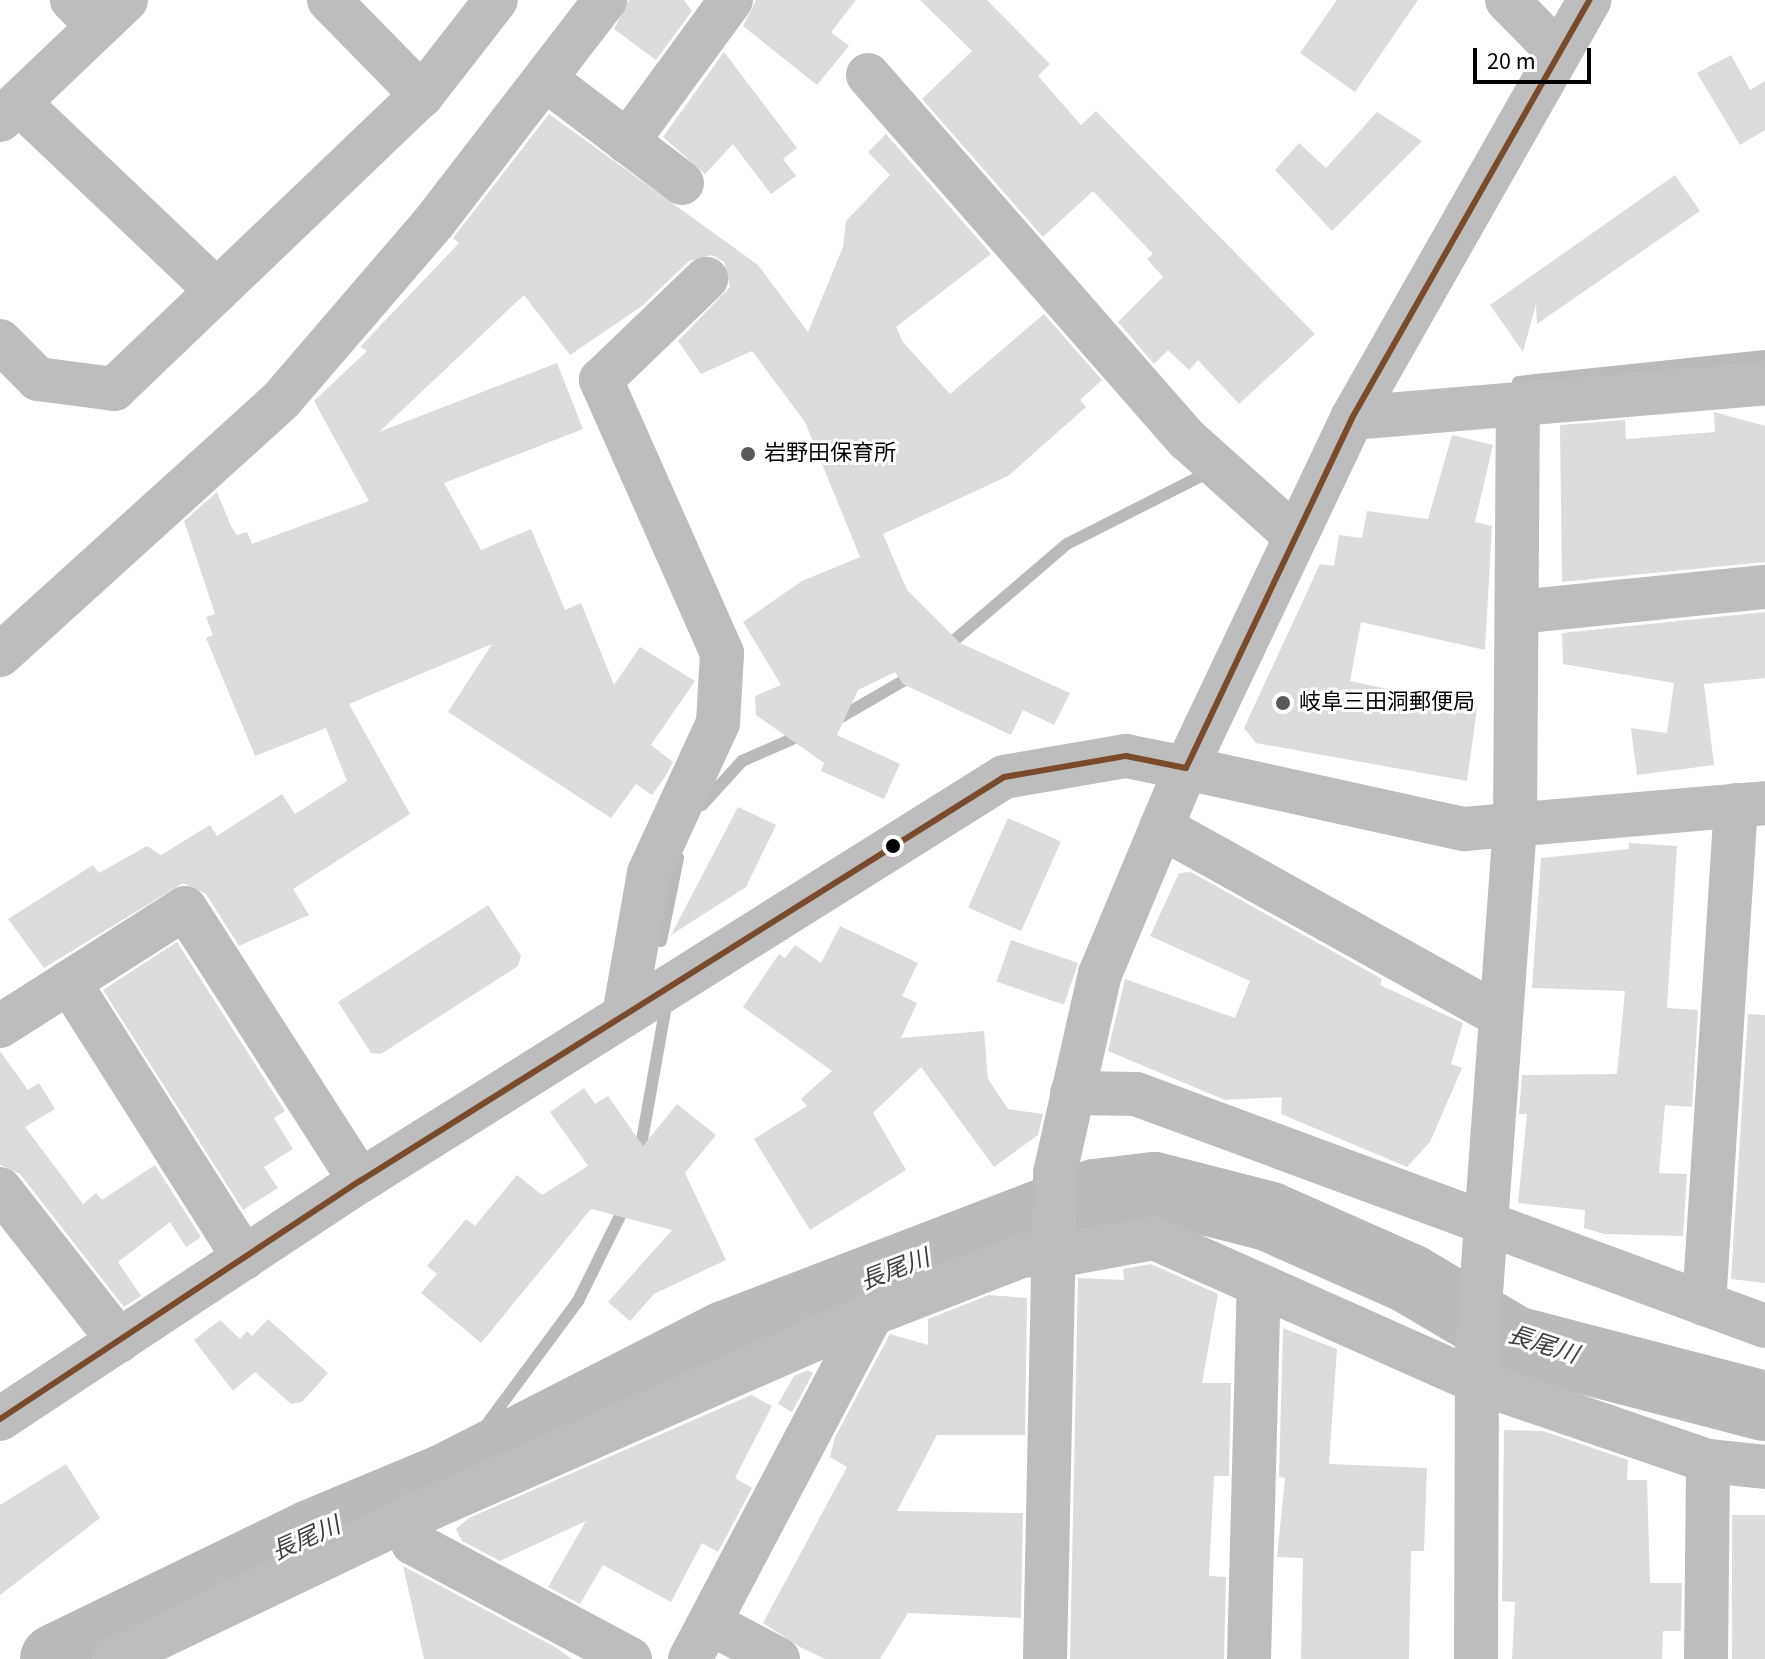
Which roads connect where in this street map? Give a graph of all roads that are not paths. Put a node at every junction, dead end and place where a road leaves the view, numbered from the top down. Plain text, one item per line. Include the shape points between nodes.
1 (329, 0) edge
2 (496, 0) edge
3 (605, 0) edge
4 (731, 0) edge
5 (1507, 0) edge
6 (1589, 0) edge
7 (99, 9) edge
8 (1555, 49) junction
9 (868, 75) dead end
10 (545, 79) junction
11 (422, 95) junction
12 (9, 112) edge
13 (627, 142) junction
14 (682, 183) dead end
15 (706, 279) dead end
16 (217, 291) junction
17 (0, 341) edge
18 (1765, 383) edge
19 (1518, 410) junction
20 (1352, 418) junction
21 (1294, 535) junction
22 (1765, 587) edge
23 (1517, 612) junction
24 (0, 655) edge
25 (1186, 768) junction
26 (1750, 804) edge
27 (1515, 825) junction
28 (1161, 827) junction
29 (69, 982) junction
30 (624, 1015) junction
31 (1501, 1016) junction
32 (0, 1026) edge
33 (1072, 1093) junction
34 (360, 1181) junction
35 (0, 1189) edge
36 (1485, 1225) junction
37 (1050, 1244) junction
38 (244, 1258) junction
39 (1259, 1288) junction
40 (1704, 1304) junction
41 (872, 1314) junction
42 (1765, 1326) edge
43 (119, 1341) junction
44 (1477, 1365) junction
45 (0, 1419) edge
46 (1708, 1461) junction
47 (1765, 1467) edge
48 (406, 1519) junction
49 (700, 1641) edge
50 (114, 1659) edge
51 (630, 1659) edge
52 (778, 1659) edge
53 (1045, 1659) edge
54 (1249, 1659) edge
55 (1476, 1659) edge
56 (1706, 1659) edge

1 - 11 street
2 - 11 street
3 - 10 street
4 - 13 street
5 - 8 street
6 - 8 street
7 - 12 street
8 - 20 street
9 - 21 street via 1188,440
10 - 13 street
10 - 24 street via 282,399
11 - 16 street
12 - 16 street
13 - 14 street
15 - 30 street via 601,380 722,653 718,723 649,873
16 - 17 street via 114,389 38,379
18 - 19 street
19 - 20 street
19 - 23 street
20 - 21 street
21 - 25 street
22 - 23 street
23 - 27 street
25 - 27 street via 1464,829
25 - 28 street
25 - 30 street via 1126,756 1004,777
26 - 27 street
26 - 40 street
27 - 31 street
28 - 31 street
28 - 33 street via 1100,974
29 - 32 street
29 - 34 street via 185,908
29 - 38 street
30 - 34 street
31 - 36 street
33 - 36 street via 1136,1094
33 - 37 street via 1055,1173
34 - 38 street
35 - 43 street
36 - 40 street
36 - 44 street
37 - 39 street via 1154,1238
37 - 41 street
37 - 53 street
38 - 43 street
39 - 44 street
39 - 54 street
40 - 42 street
41 - 48 street
41 - 49 street
43 - 45 street
44 - 46 street
44 - 55 street
46 - 47 street
46 - 56 street
48 - 50 street
48 - 51 street via 413,1543
49 - 52 street

